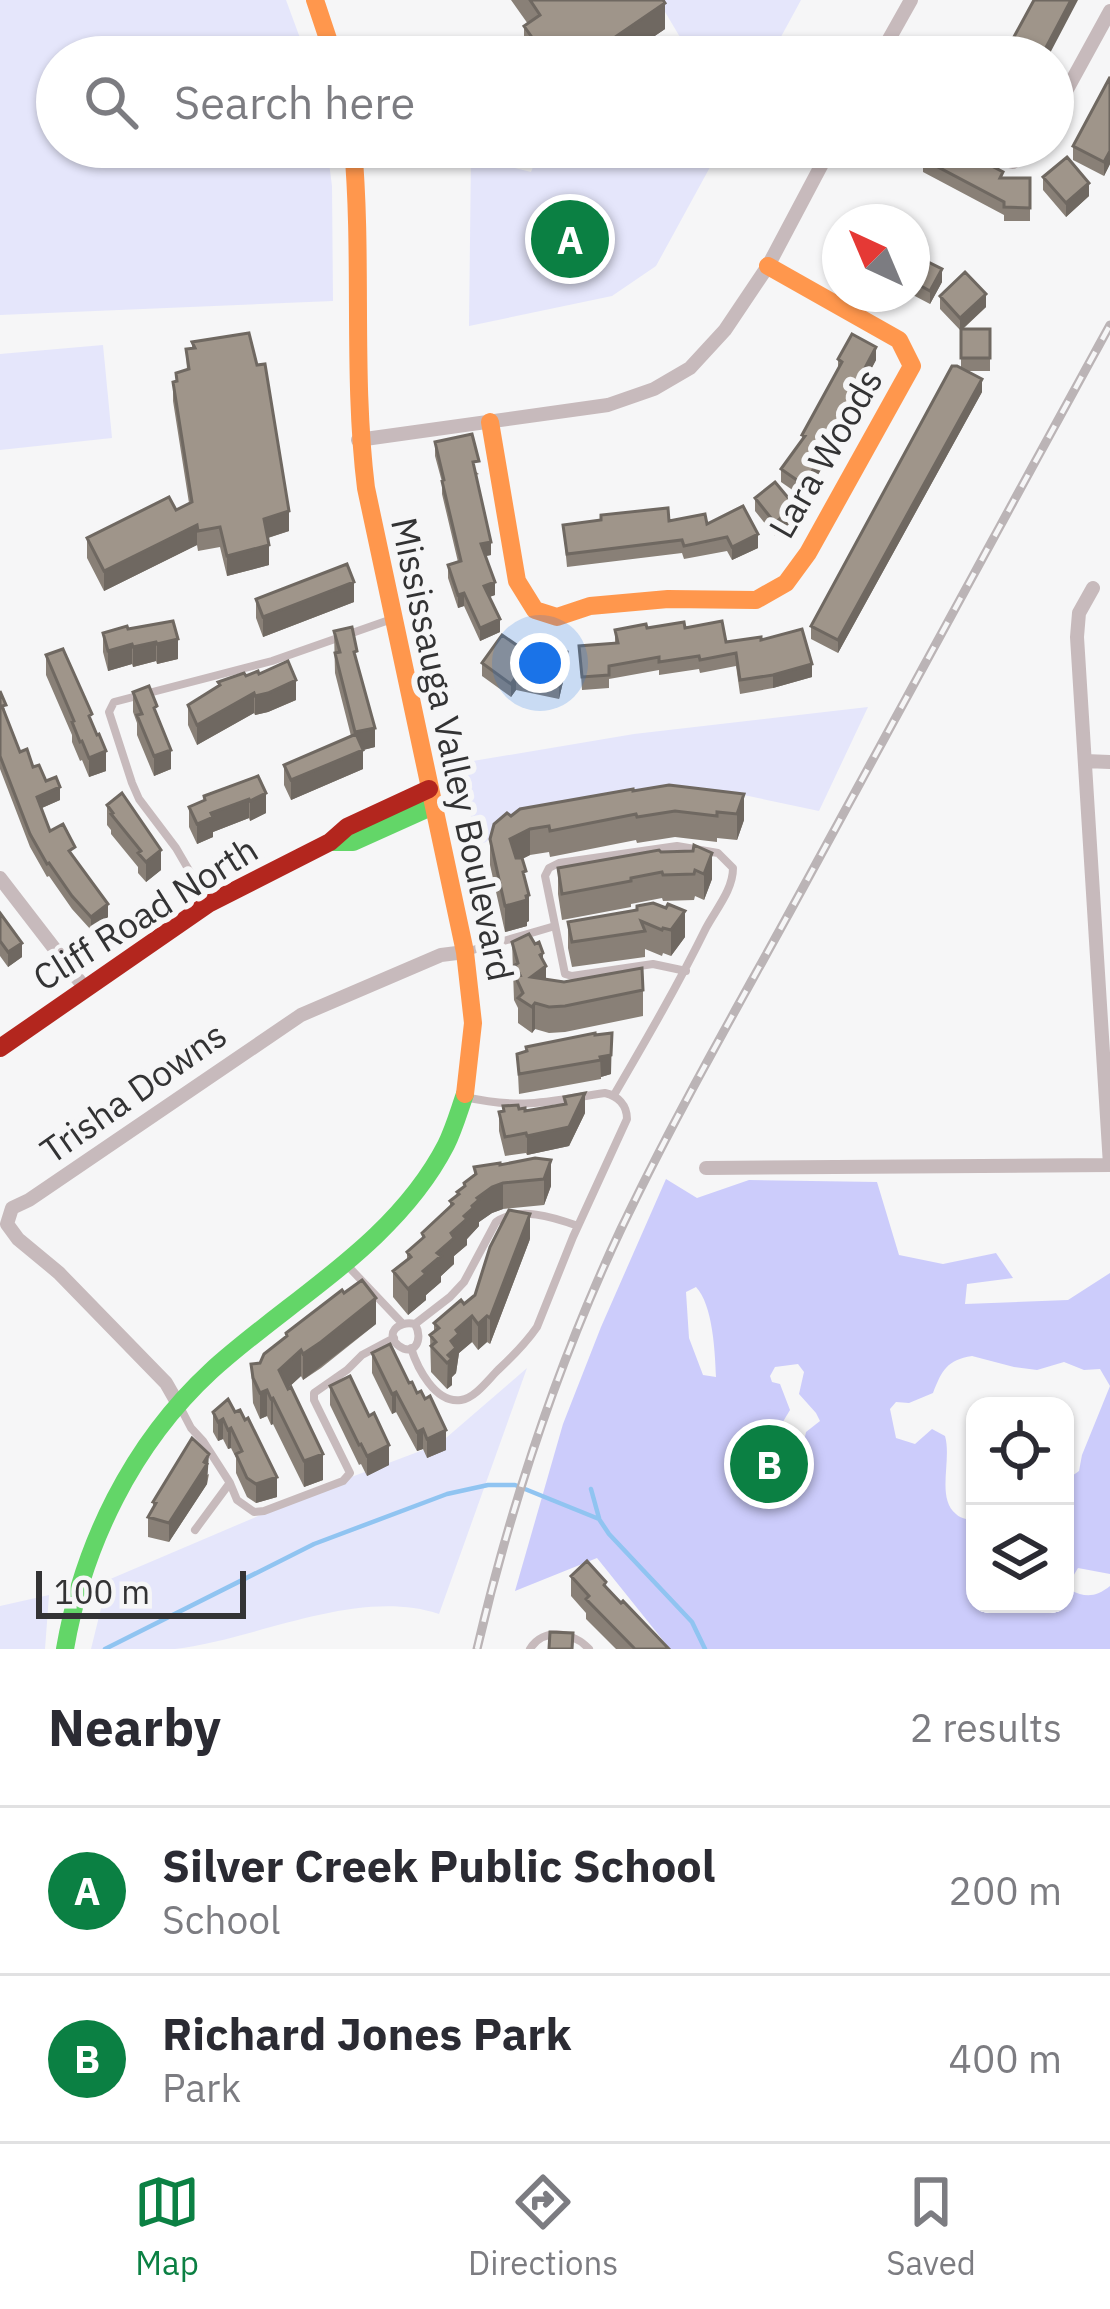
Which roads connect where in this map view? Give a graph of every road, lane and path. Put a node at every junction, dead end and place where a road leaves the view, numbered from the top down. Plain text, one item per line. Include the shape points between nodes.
1 (315, 0) edge
2 (911, 0) edge
3 (1110, 11) edge
4 (327, 36) edge
5 (891, 36) edge
6 (1074, 77) edge
7 (354, 168) edge
8 (820, 168) edge
9 (768, 266) junction
10 (490, 422) junction
11 (358, 440) junction
12 (1093, 588) dead end
13 (394, 618) junction
14 (1084, 761) junction
15 (1110, 762) edge
16 (431, 797) junction
17 (0, 878) edge
18 (208, 904) junction
19 (556, 926) junction
20 (465, 952) junction
21 (686, 971) junction
22 (1104, 973) edge
23 (84, 988) junction
24 (0, 1048) edge
25 (614, 1095) junction
26 (464, 1096) junction
27 (1110, 1165) edge
28 (706, 1168) dead end
29 (578, 1226) junction
30 (344, 1262) junction
31 (401, 1323) junction
32 (415, 1324) junction
33 (394, 1338) junction
34 (411, 1348) junction
35 (178, 1403) junction
36 (230, 1483) junction
37 (195, 1530) dead end
38 (65, 1645) edge
39 (530, 1649) edge
40 (590, 1649) edge

1 - 4 street
2 - 5 street
3 - 6 street
7 - 11 street, Mississauga Valley Boulevard
8 - 9 street
9 - 10 street via 690,368 654,389 608,405
9 - 10 street, Lara Woods via 899,340 911,366 808,553 786,583 756,601 668,599 557,616 535,610 518,580
10 - 11 street
11 - 13 street, Mississauga Valley Boulevard
12 - 14 street via 1076,637
13 - 16 street, Mississauga Valley Boulevard
13 - 18 lane via 272,661 114,702 109,712 139,799
14 - 15 street
14 - 22 street
16 - 18 street, Cliff Road North via 347,827
16 - 20 street, Mississauga Valley Boulevard
17 - 23 street
18 - 23 street, Cliff Road North
19 - 20 lane
19 - 21 lane via 566,974 653,964
19 - 21 lane via 545,876 559,863 677,846 718,853 733,876
20 - 26 street, Mississauga Valley Boulevard via 473,1034
20 - 35 street, Trisha Downs via 301,1015 12,1208 8,1224 18,1239
21 - 25 lane
22 - 27 street
23 - 24 street, Cliff Road North
25 - 26 lane via 539,1105
25 - 29 lane via 627,1119
26 - 30 street, Mississauga Valley Boulevard via 410,1201
27 - 28 street
29 - 32 lane via 502,1217 464,1282
29 - 34 lane via 537,1328 480,1389 464,1400 438,1393
30 - 31 lane
30 - 35 street, Mississauga Valley Boulevard
31 - 32 lane
31 - 33 lane
32 - 34 lane via 420,1340
33 - 34 lane
33 - 36 lane via 314,1393 350,1473 343,1480 254,1512
35 - 36 lane
35 - 38 street, Mississauga Valley Boulevard via 104,1520
36 - 37 lane
39 - 40 lane via 544,1636 569,1635

